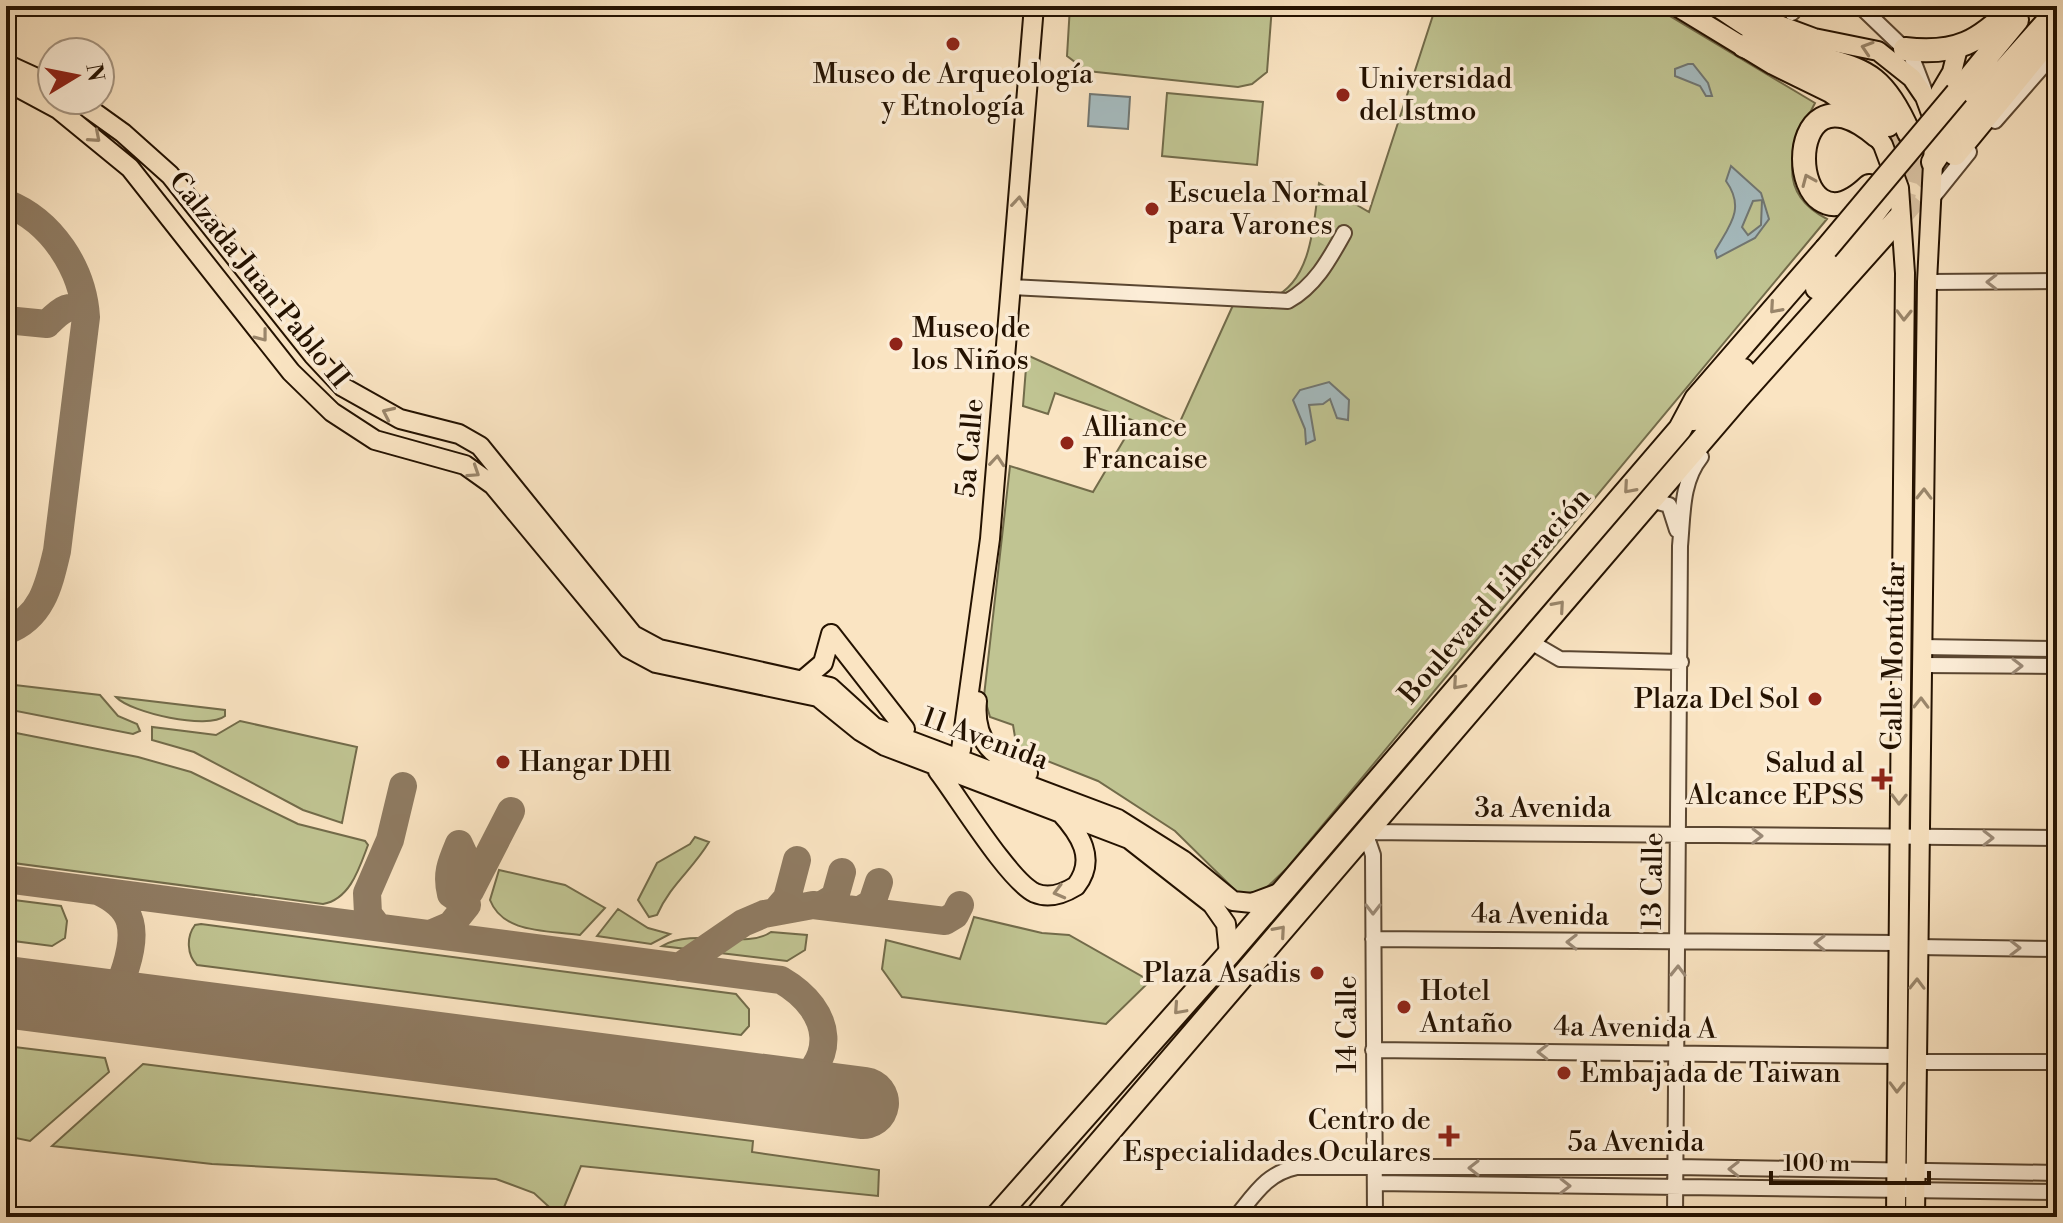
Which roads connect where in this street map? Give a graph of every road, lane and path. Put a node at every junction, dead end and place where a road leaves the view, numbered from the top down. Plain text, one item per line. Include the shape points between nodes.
1 (1034, 6) edge
2 (1676, 6) edge
3 (1719, 6) edge
4 (1727, 6) edge
5 (1860, 6) edge
6 (2015, 6) edge
7 (2028, 6) edge
8 (2057, 11) edge
9 (2057, 30) edge
10 (1744, 46) joint
11 (1958, 48) junction
12 (1905, 49) junction
13 (2057, 50) edge
14 (6, 64) edge
15 (36, 78) edge
16 (6, 81) edge
17 (1960, 88) junction
18 (1928, 103) junction
19 (99, 116) edge
20 (1892, 131) junction
21 (1955, 154) tunnel mouth
22 (1933, 162) junction
23 (1879, 189) junction
24 (1929, 202) junction
25 (1896, 221) tunnel mouth
26 (1344, 233) dead end
27 (2057, 281) edge
28 (1927, 282) junction
29 (1012, 287) junction
30 (1716, 424) junction
31 (1680, 429) junction
32 (1650, 500) junction
33 (990, 539) junction
34 (1680, 546) junction
35 (1529, 641) junction
36 (2057, 649) edge
37 (652, 654) junction
38 (1922, 656) junction
39 (1681, 662) junction
40 (2057, 666) edge
41 (803, 680) junction
42 (905, 729) dead end
43 (961, 750) dead end
44 (938, 771) dead end
45 (963, 781) dead end
46 (1058, 810) junction
47 (974, 819) junction
48 (1118, 819) junction
49 (1365, 832) junction
50 (1679, 835) junction
51 (1899, 837) junction
52 (1919, 837) junction
53 (2057, 838) edge
54 (1279, 893) junction
55 (1373, 939) junction
56 (1678, 943) junction
57 (1898, 943) junction
58 (1917, 947) junction
59 (2057, 949) edge
60 (1229, 954) junction
61 (1373, 1050) junction
62 (1677, 1054) junction
63 (1897, 1056) junction
64 (1916, 1062) junction
65 (2057, 1062) edge
66 (1676, 1167) junction
67 (2057, 1173) edge
68 (1375, 1175) junction
69 (1905, 1182) junction
70 (1676, 1188) junction
71 (2057, 1192) edge
72 (996, 1217) edge
73 (1036, 1217) edge
74 (1236, 1217) edge
75 (1375, 1217) edge
76 (1675, 1217) edge
77 (1896, 1217) edge
78 (1915, 1217) edge

29 -> 1 main road, 5a Calle
2 - 10 main road
3 - 20 highway via 1777,42 1847,63 1876,79 1889,94
18 -> 4 main road via 1904,69 1878,51 1814,38
5 - 12 street
6 - 11 highway
7 - 17 highway, Boulevard Liberación
8 - 22 highway via 1966,113
9 - 21 highway
10 - 20 highway via 1851,83 1878,105
11 - 12 highway
11 - 18 main road via 1952,72
12 - 18 street
13 - 24 street
14 - 15 main road
16 -> 37 main road, Calzada Juan Pablo II via 58,109 130,168 312,394 375,440 452,460 484,478 619,641
17 - 23 highway, bridge
17 -> 31 highway, Boulevard Liberación, bridge via 1696,399
18 - 22 main road, Calle Montúfar via 1936,142
37 -> 19 main road, Calzada Juan Pablo II via 622,624 480,446 459,434 389,414 335,380 170,175
23 -> 20 highway via 1839,203 1821,199 1806,183 1803,152 1812,128 1829,118 1852,118
20 -> 51 main road, Calle Montúfar via 1903,225
22 - 24 main road, Calle Montúfar
23 - 31 highway via 1828,276 1706,410
24 - 28 main road, Calle Montúfar
25 - 30 highway, Boulevard Liberación
26 - 29 street via 1305,292 1288,301
27 -> 28 street
38 -> 28 main road, Calle Montúfar
33 -> 29 main road, 5a Calle
30 - 32 highway, Boulevard Liberación
30 - 34 street, 13 Calle via 1708,448 1690,471
31 -> 54 highway, Boulevard Liberación
32 - 34 street, 13 Calle via 1669,505
35 -> 32 highway, Boulevard Liberación
33 - 43 main road, 5a Calle
33 - 48 main road via 992,574 976,710 982,741 999,760 1092,796
34 - 39 street, 13 Calle
35 - 39 street via 1560,659
35 - 49 highway, Boulevard Liberación
36 - 38 street
37 - 41 main road, 11 Avenida
37 - 46 main road, 11 Avenida via 818,697 885,746
38 -> 40 street
52 -> 38 main road, Calle Montúfar
39 - 50 street, 13 Calle
41 - 42 main road via 823,663 831,634
41 - 48 main road, 11 Avenida via 830,687 874,727
44 - 47 main road
45 - 47 main road
46 -> 47 main road via 1080,837 1086,864 1076,886 1055,895 1023,885
46 - 60 main road, 11 Avenida via 1129,839 1212,904 1226,924
48 - 54 main road, 11 Avenida via 1183,860 1233,901 1252,903
49 - 50 street, 3a Avenida
49 -> 55 street, 14 Calle via 1373,855
73 -> 49 highway, Boulevard Liberación
50 -> 51 street, 3a Avenida
50 - 56 street, 13 Calle
51 - 52 street, 3a Avenida
51 - 57 main road, Calle Montúfar
52 -> 53 street, 3a Avenida
52 - 58 main road, Calle Montúfar
54 - 60 highway, Boulevard Liberación
56 -> 55 street, 4a Avenida
55 - 61 street, 14 Calle
57 -> 56 street, 4a Avenida
62 -> 56 street, 13 Calle
57 - 63 main road, Calle Montúfar
58 -> 59 street
64 -> 58 main road, Calle Montúfar
60 -> 72 highway, Boulevard Liberación
62 -> 61 street, 4a Avenida A
61 - 68 street, 14 Calle
62 - 63 street, 4a Avenida A
62 - 66 street, 13 Calle
63 -> 69 main road, Calle Montúfar
64 - 65 street
64 - 69 main road, Calle Montúfar
66 -> 68 street, 5a Avenida
69 -> 66 street, 5a Avenida
66 - 70 street, 13 Calle
67 - 69 street, 5a Avenida
68 -> 70 street, 5a Avenida
68 - 74 street, 5a Avenida via 1279,1170
68 - 75 street, 14 Calle
69 - 70 street, 5a Avenida
69 - 71 street, 5a Avenida
69 - 77 main road, Calle Montúfar
69 - 78 main road, Calle Montúfar
70 - 76 street, 13 Calle

